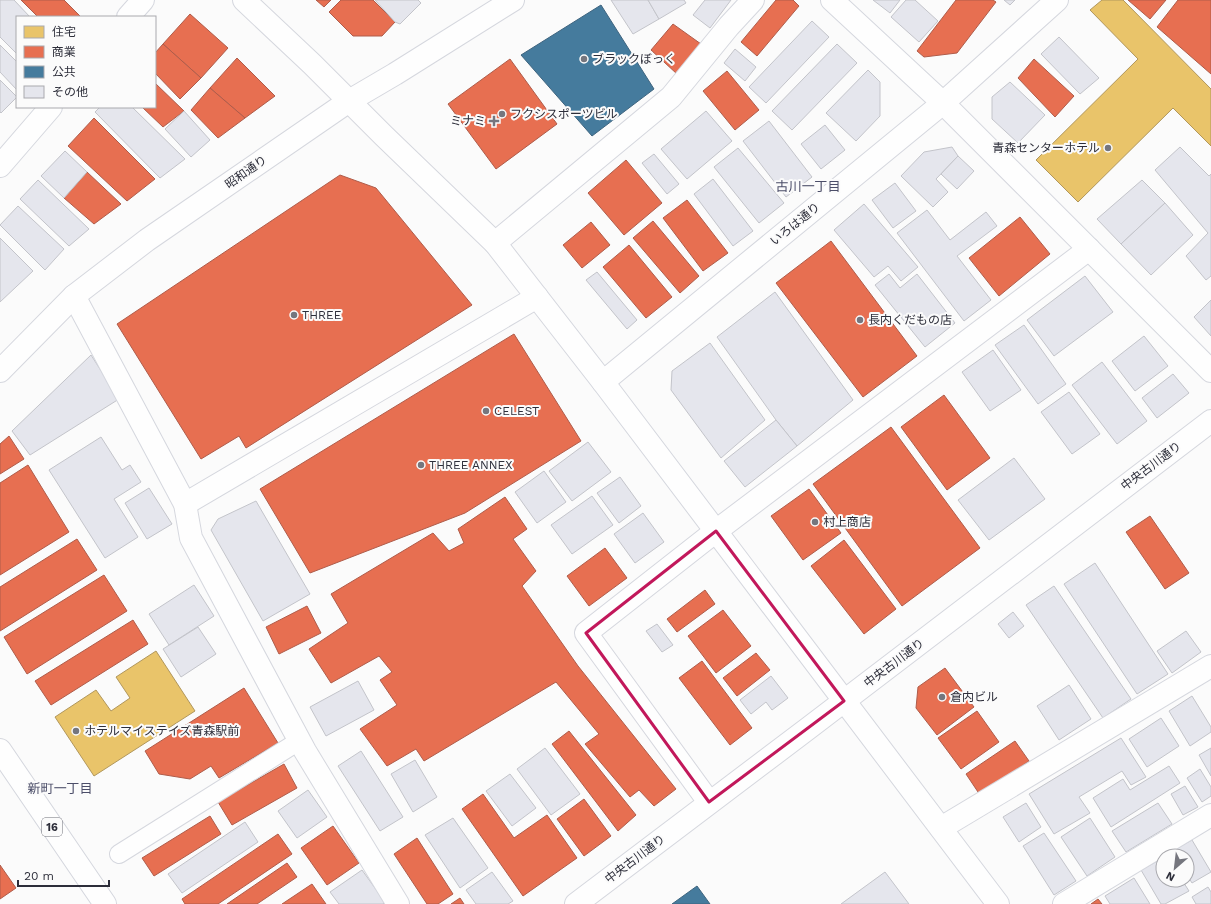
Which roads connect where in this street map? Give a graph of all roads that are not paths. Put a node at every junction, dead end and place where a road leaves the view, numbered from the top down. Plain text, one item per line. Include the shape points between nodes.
1 (143, 0) edge
2 (244, 0) edge
3 (513, 0) edge
4 (753, 0) edge
5 (832, 0) edge
6 (1057, 0) edge
7 (129, 16) edge
8 (349, 101) junction
9 (943, 103) junction
10 (50, 108) edge
11 (0, 166) edge
12 (495, 243) junction
13 (1089, 249) junction
14 (74, 296) junction
15 (537, 297) junction
16 (0, 370) edge
17 (1211, 371) edge
18 (603, 382) junction
19 (1211, 420) edge
20 (185, 504) junction
21 (716, 531) junction
22 (1211, 666) edge
23 (844, 700) junction
24 (299, 741) junction
25 (0, 750) edge
26 (709, 802) junction
27 (1211, 815) edge
28 (941, 828) junction
29 (119, 854) dead end
30 (105, 904) edge
31 (398, 904) edge
32 (576, 904) edge
33 (998, 904) edge
34 (1064, 904) edge

1 - 7 street
2 - 8 street
3 - 8 street, 昭和通り
4 - 12 street via 671,97
5 - 9 street
6 - 9 street, いろは通り
8 - 12 street
8 - 14 street, 昭和通り via 147,240
9 - 13 street
9 - 18 street, いろは通り
10 - 11 street
12 - 15 street
13 - 17 street
13 - 21 street
14 - 16 street, 昭和通り
14 - 20 street
15 - 18 street
15 - 20 street
18 - 21 street
19 - 23 street, 中央古川通り
20 - 24 street via 191,538
21 - 23 street
21 - 26 street via 586,633
22 - 28 street
23 - 26 street, 中央古川通り
23 - 28 street
24 - 29 street
24 - 31 street
25 - 30 street, 16
26 - 32 street, 中央古川通り
27 - 34 street
28 - 33 street

